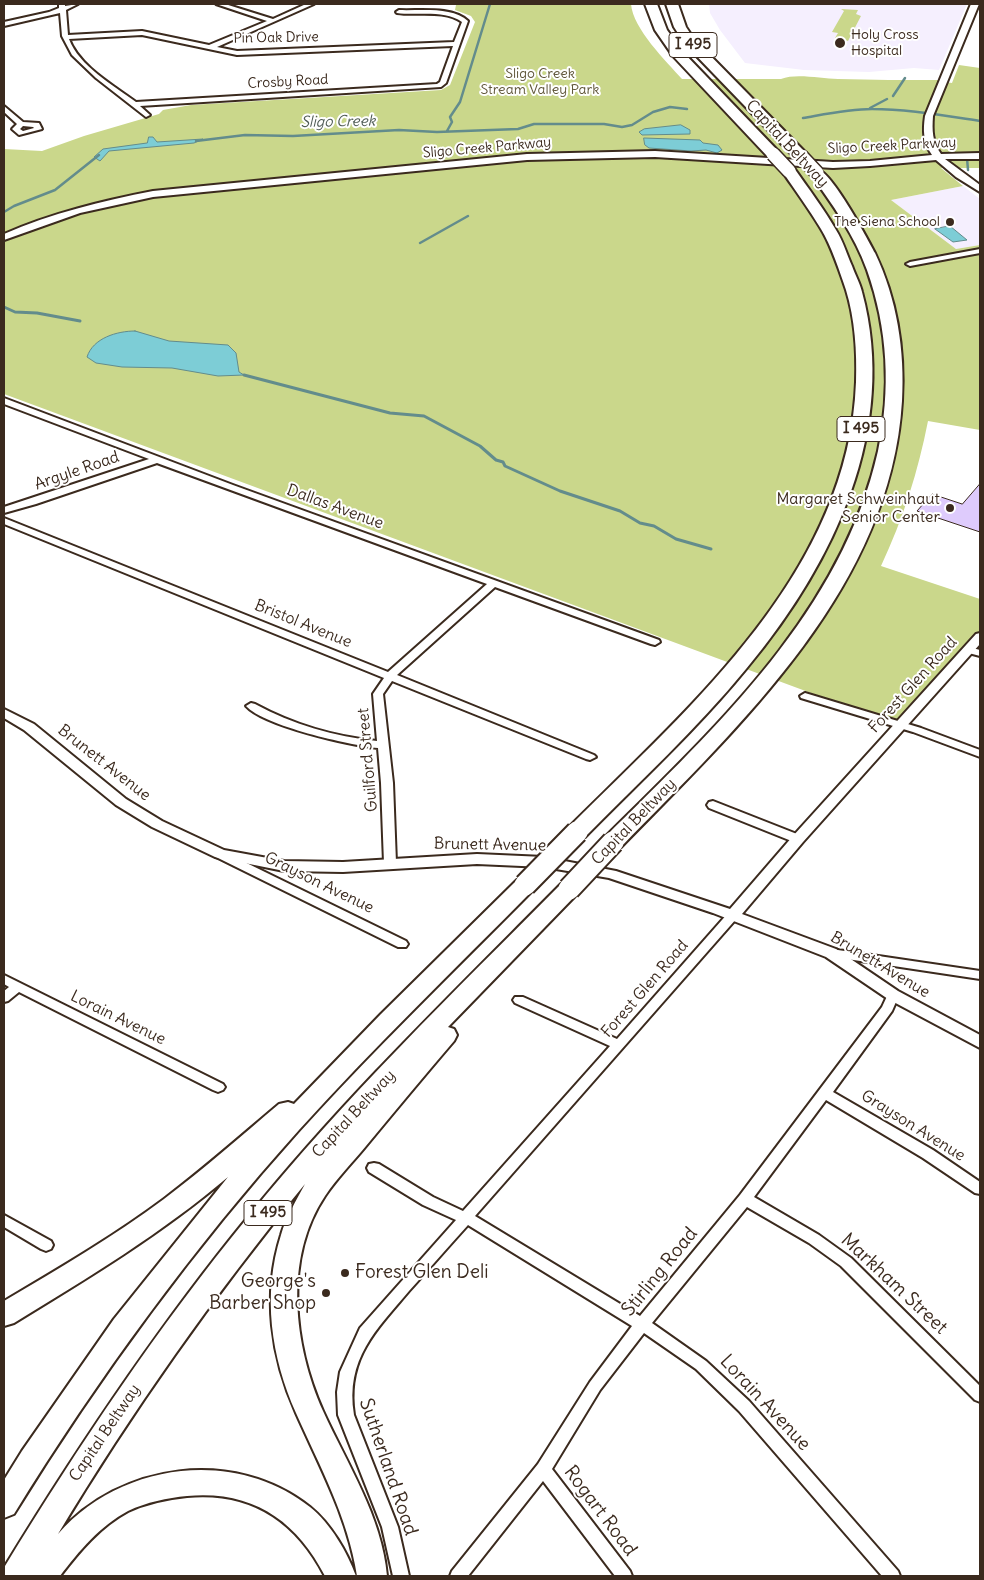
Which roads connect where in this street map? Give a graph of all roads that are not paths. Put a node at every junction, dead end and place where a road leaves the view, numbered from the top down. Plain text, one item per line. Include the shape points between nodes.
1 (75, 4) edge
2 (219, 4) edge
3 (311, 4) edge
4 (651, 4) edge
5 (672, 4) edge
6 (975, 4) edge
7 (62, 6) edge
8 (399, 12) dead end
9 (273, 20) junction
10 (4, 24) edge
11 (66, 37) junction
12 (458, 44) junction
13 (208, 48) junction
14 (134, 104) junction
15 (4, 108) edge
16 (146, 114) dead end
17 (21, 124) dead end
18 (936, 156) junction
19 (980, 156) edge
20 (980, 189) edge
21 (4, 237) edge
22 (980, 251) edge
23 (910, 264) dead end
24 (4, 401) edge
25 (159, 460) junction
26 (4, 510) edge
27 (4, 521) edge
28 (494, 583) junction
29 (980, 637) edge
30 (655, 642) dead end
31 (975, 651) edge
32 (390, 676) junction
33 (805, 696) dead end
34 (251, 706) dead end
35 (4, 713) edge
36 (900, 726) junction
37 (384, 745) junction
38 (980, 754) edge
39 (590, 757) dead end
40 (714, 805) dead end
41 (798, 839) junction
42 (220, 854) junction
43 (390, 863) junction
44 (569, 889) junction
45 (733, 916) junction
46 (402, 944) dead end
47 (831, 953) junction
48 (980, 975) edge
49 (4, 979) edge
50 (17, 987) junction
51 (894, 995) junction
52 (4, 998) edge
53 (519, 1000) dead end
54 (374, 1038) junction
55 (980, 1042) edge
56 (619, 1045) junction
57 (218, 1087) dead end
58 (826, 1094) junction
59 (374, 1168) dead end
60 (980, 1189) edge
61 (745, 1199) junction
62 (467, 1218) junction
63 (4, 1220) edge
64 (46, 1245) dead end
65 (4, 1315) edge
66 (641, 1326) junction
67 (347, 1371) joint
68 (980, 1396) edge
69 (28, 1466) junction
70 (543, 1469) junction
71 (4, 1500) edge
72 (4, 1504) edge
73 (16, 1576) edge
74 (41, 1576) edge
75 (340, 1576) edge
76 (372, 1576) edge
77 (401, 1576) edge
78 (458, 1576) edge
79 (624, 1576) edge
80 (892, 1576) edge

1 - 7 street
2 - 9 street
3 - 9 street
4 - 54 highway, Capital Beltway / I 495, bridge via 668,43 789,171 836,241 857,296 866,354 860,436 841,501 826,535 804,575 754,647 715,692
5 - 44 highway, Capital Beltway / I 495, bridge via 689,41 817,173 862,241 876,272 890,325 894,355 894,411 883,473 872,507 836,582 800,636 746,704
6 - 18 street via 930,114 927,135
7 - 10 street via 51,14
7 - 11 street
8 - 12 street via 461,16 466,21
9 - 13 street
11 - 13 street, Pin Oak Drive via 155,34
11 - 14 street via 80,60
12 - 13 street, Pin Oak Drive via 264,53
12 - 14 street, Crosby Road via 443,83 431,87
14 - 16 street
15 - 17 street
18 - 19 street, Sligo Creek Parkway
18 - 20 street
18 - 21 street, Sligo Creek Parkway via 886,163 834,165 657,154 527,157 153,194 70,211
22 - 23 street
24 - 25 street, Dallas Avenue
25 - 26 street, Argyle Road
25 - 28 street, Dallas Avenue
27 - 32 street, Bristol Avenue
28 - 30 street, Dallas Avenue
28 - 32 street, Guilford Street
29 - 31 street, Forest Glen Road
31 - 36 street, Forest Glen Road
32 - 37 street, Guilford Street via 378,694
32 - 39 street, Bristol Avenue
33 - 36 street
34 - 37 street via 263,714 326,735 363,744
35 - 42 street, Brunett Avenue via 29,727 121,802 157,824
36 - 38 street
36 - 41 street, Forest Glen Road
37 - 43 street, Guilford Street
40 - 41 street
41 - 45 street, Forest Glen Road
42 - 43 street, Brunett Avenue via 284,866 343,867
42 - 46 street, Grayson Avenue
43 - 45 street, Brunett Avenue via 477,859 575,866 611,874
44 - 73 highway, Capital Beltway / I 495 via 370,1094 296,1178 219,1274 143,1377 75,1478
44 - 76 highway via 315,1190 300,1218 292,1245 286,1276 287,1344 296,1377 361,1527
45 - 47 street, Brunett Avenue
45 - 56 street, Forest Glen Road
47 - 48 street
47 - 51 street, Brunett Avenue
49 - 50 street, Lorain Avenue
50 - 52 street
50 - 57 street, Lorain Avenue
51 - 55 street, Brunett Avenue
51 - 58 street, Stirling Road
53 - 56 street
54 - 65 highway via 189,1194 100,1257
54 - 69 highway, Capital Beltway / I 495 via 258,1160 179,1257 101,1359
56 - 62 street, Forest Glen Road
58 - 60 street, Grayson Avenue via 920,1149
58 - 61 street, Stirling Road
59 - 62 street, Lorain Avenue via 452,1214
61 - 66 street, Stirling Road
61 - 68 street, Markham Street via 814,1239 846,1262
62 - 66 street, Lorain Avenue
62 - 67 street, Forest Glen Road via 365,1332
63 - 64 street
66 - 70 street, Stirling Road via 595,1386
66 - 80 street, Lorain Avenue via 701,1365 744,1406
67 - 77 street, Sutherland Road via 343,1399 346,1415 390,1527
69 - 71 highway
69 - 72 highway, Capital Beltway / I 495
70 - 78 street, Stirling Road
70 - 79 street, Rogart Road
74 - 75 highway via 95,1517 123,1500 181,1484 216,1483 250,1489 277,1500 300,1516 323,1542

